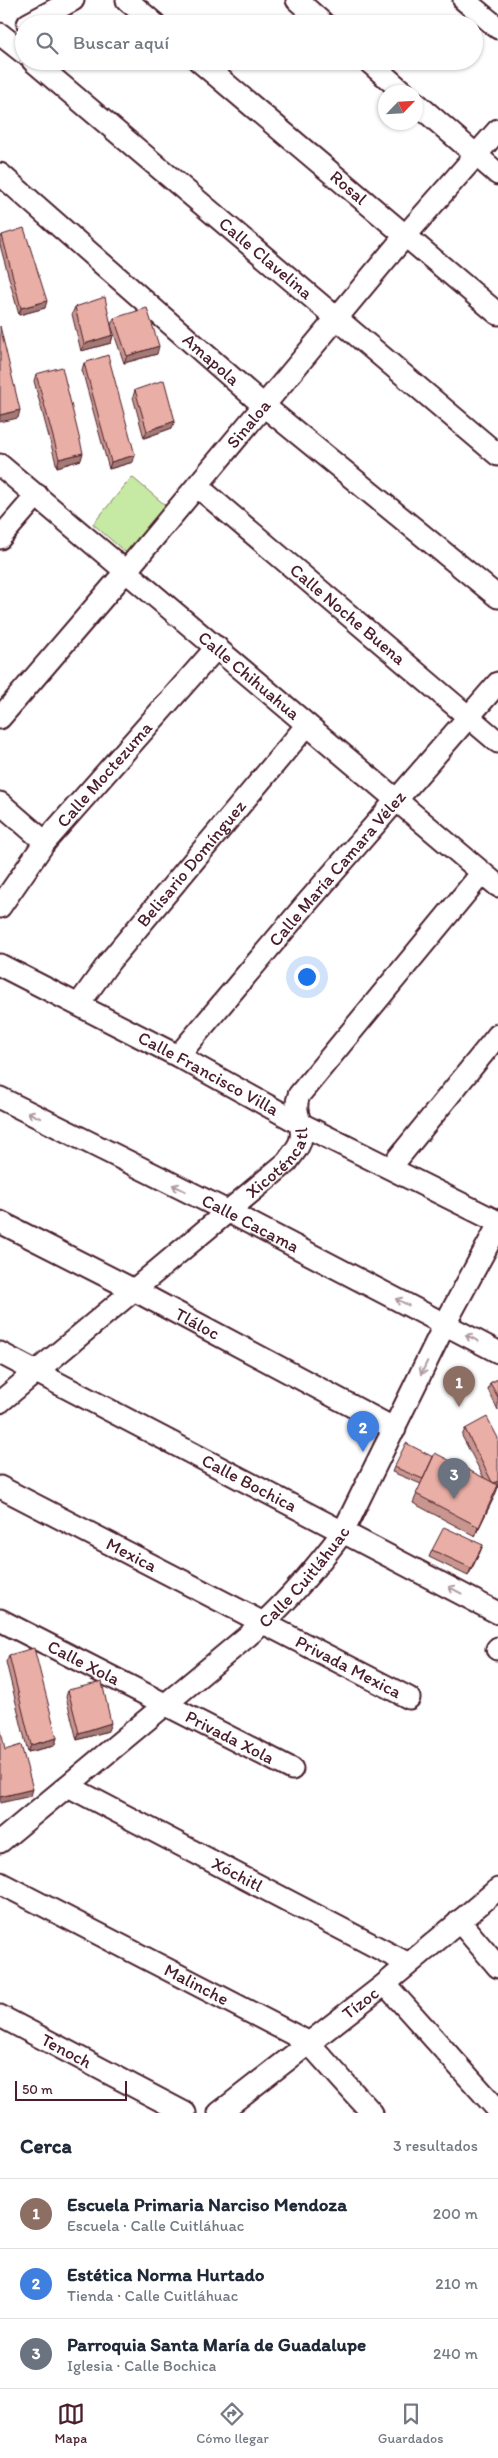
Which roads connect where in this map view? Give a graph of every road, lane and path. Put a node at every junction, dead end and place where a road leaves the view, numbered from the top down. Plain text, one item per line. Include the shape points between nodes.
1 (73, 0) edge
2 (127, 0) edge
3 (297, 0) edge
4 (464, 0) edge
5 (45, 15) edge
6 (144, 15) edge
7 (314, 15) edge
8 (482, 15) edge
9 (483, 16) edge
10 (498, 28) edge
11 (15, 30) edge
12 (1, 36) edge
13 (15, 47) edge
14 (44, 70) edge
15 (210, 70) edge
16 (378, 70) edge
17 (396, 85) edge
18 (423, 109) edge
19 (498, 130) edge
20 (477, 156) junction
21 (498, 174) edge
22 (2, 178) edge
23 (405, 236) junction
24 (498, 314) edge
25 (336, 318) junction
26 (263, 405) junction
27 (498, 455) edge
28 (0, 465) edge
29 (197, 486) junction
30 (37, 494) junction
31 (0, 538) edge
32 (126, 571) junction
33 (498, 597) edge
34 (217, 647) junction
35 (498, 683) edge
36 (468, 717) junction
37 (0, 718) edge
38 (307, 726) junction
39 (498, 742) edge
40 (398, 800) junction
41 (0, 803) edge
42 (45, 842) junction
43 (490, 880) edge
44 (0, 907) edge
45 (0, 965) edge
46 (79, 1004) junction
47 (498, 1035) edge
48 (178, 1056) junction
49 (0, 1098) edge
50 (300, 1123) junction
51 (391, 1167) junction
52 (227, 1211) junction
53 (0, 1222) edge
54 (498, 1222) edge
55 (498, 1226) edge
56 (134, 1290) junction
57 (445, 1324) junction
58 (498, 1352) edge
59 (0, 1353) edge
60 (37, 1372) junction
61 (0, 1402) edge
62 (395, 1429) junction
63 (0, 1487) edge
64 (343, 1532) junction
65 (498, 1613) edge
66 (0, 1620) edge
67 (262, 1624) junction
68 (409, 1698) dead end
69 (166, 1705) junction
70 (292, 1770) dead end
71 (68, 1786) junction
72 (0, 1842) edge
73 (0, 1883) edge
74 (498, 1889) edge
75 (459, 1921) junction
76 (407, 1963) junction
77 (498, 1967) edge
78 (385, 1984) junction
79 (0, 2016) edge
80 (308, 2042) junction
81 (498, 2110) edge
82 (185, 2113) edge
83 (219, 2113) edge
84 (372, 2113) edge

1 - 5 street
2 - 6 street
3 - 7 street
4 - 8 street
9 - 10 street
11 - 12 street
12 - 13 street
14 - 25 street, Calle Clavelina
15 - 23 street, Rosal
16 - 17 street
18 - 20 street
19 - 20 street, Sinaloa
20 - 21 street
20 - 23 street, Sinaloa
22 - 26 street, Amapola
23 - 24 street, Rosal
23 - 25 street, Sinaloa
25 - 26 street, Sinaloa
25 - 27 street, Calle Clavelina
26 - 29 street, Sinaloa
26 - 33 street, Amapola
28 - 30 street, Calle Chihuahua
29 - 32 street, Sinaloa
29 - 36 street, Calle Noche Buena
30 - 31 street
30 - 32 street, Calle Chihuahua
32 - 34 street, Calle Chihuahua
32 - 37 street, Sinaloa
34 - 38 street, Calle Chihuahua
34 - 42 street, Calle Moctezuma
35 - 36 street, Calle María Camara Vélez
36 - 39 street, Calle Noche Buena
36 - 40 street, Calle María Camara Vélez
38 - 40 street, Calle Chihuahua
38 - 46 street, Belisario Domínguez via 110,960
40 - 43 street, Calle Chihuahua
40 - 48 street, Calle María Camara Vélez
41 - 42 street
42 - 44 street, Calle Moctezuma
43 - 50 street, Xicoténcatl via 299,1095 295,1104
45 - 46 street, Calle Francisco Villa
46 - 48 street, Calle Francisco Villa
47 - 51 street
48 - 50 street, Calle Francisco Villa
52 -> 49 street, Calle Cacama
50 - 51 street, Calle Francisco Villa
50 - 52 street, Xicoténcatl via 302,1137 287,1162
51 - 54 street, Calle Francisco Villa
52 - 56 street, Xicoténcatl
57 -> 52 street, Calle Cacama
53 - 56 street, Tláloc
55 - 57 street, Calle Cuitláhuac
56 - 60 street, Xicoténcatl
56 - 62 street, Tláloc
58 -> 57 street, Calle Cacama
57 -> 62 street, Calle Cuitláhuac
59 - 60 street, Calle Bochica
60 - 61 street, Xicoténcatl
60 - 64 street, Calle Bochica
62 - 64 street, Calle Cuitláhuac
63 - 67 street, Mexica
65 -> 64 street, Calle Bochica
64 - 67 street, Calle Cuitláhuac via 306,1579
66 - 69 street, Calle Xola
67 - 68 street, Privada Mexica
67 - 69 street, Calle Cuitláhuac
69 - 70 street, Privada Xola
69 - 71 street, Calle Cuitláhuac
71 - 72 street, Calle Cuitláhuac
71 - 76 street, Xóchitl
73 - 80 street, Malinche
74 - 75 street, Tízoc
75 - 76 street, Tízoc
75 - 77 street
76 - 78 street, Tízoc
78 - 80 street, Tízoc
78 - 81 street
79 - 82 street, Tenoch
80 - 83 street, Tízoc
80 - 84 street, Malinche

